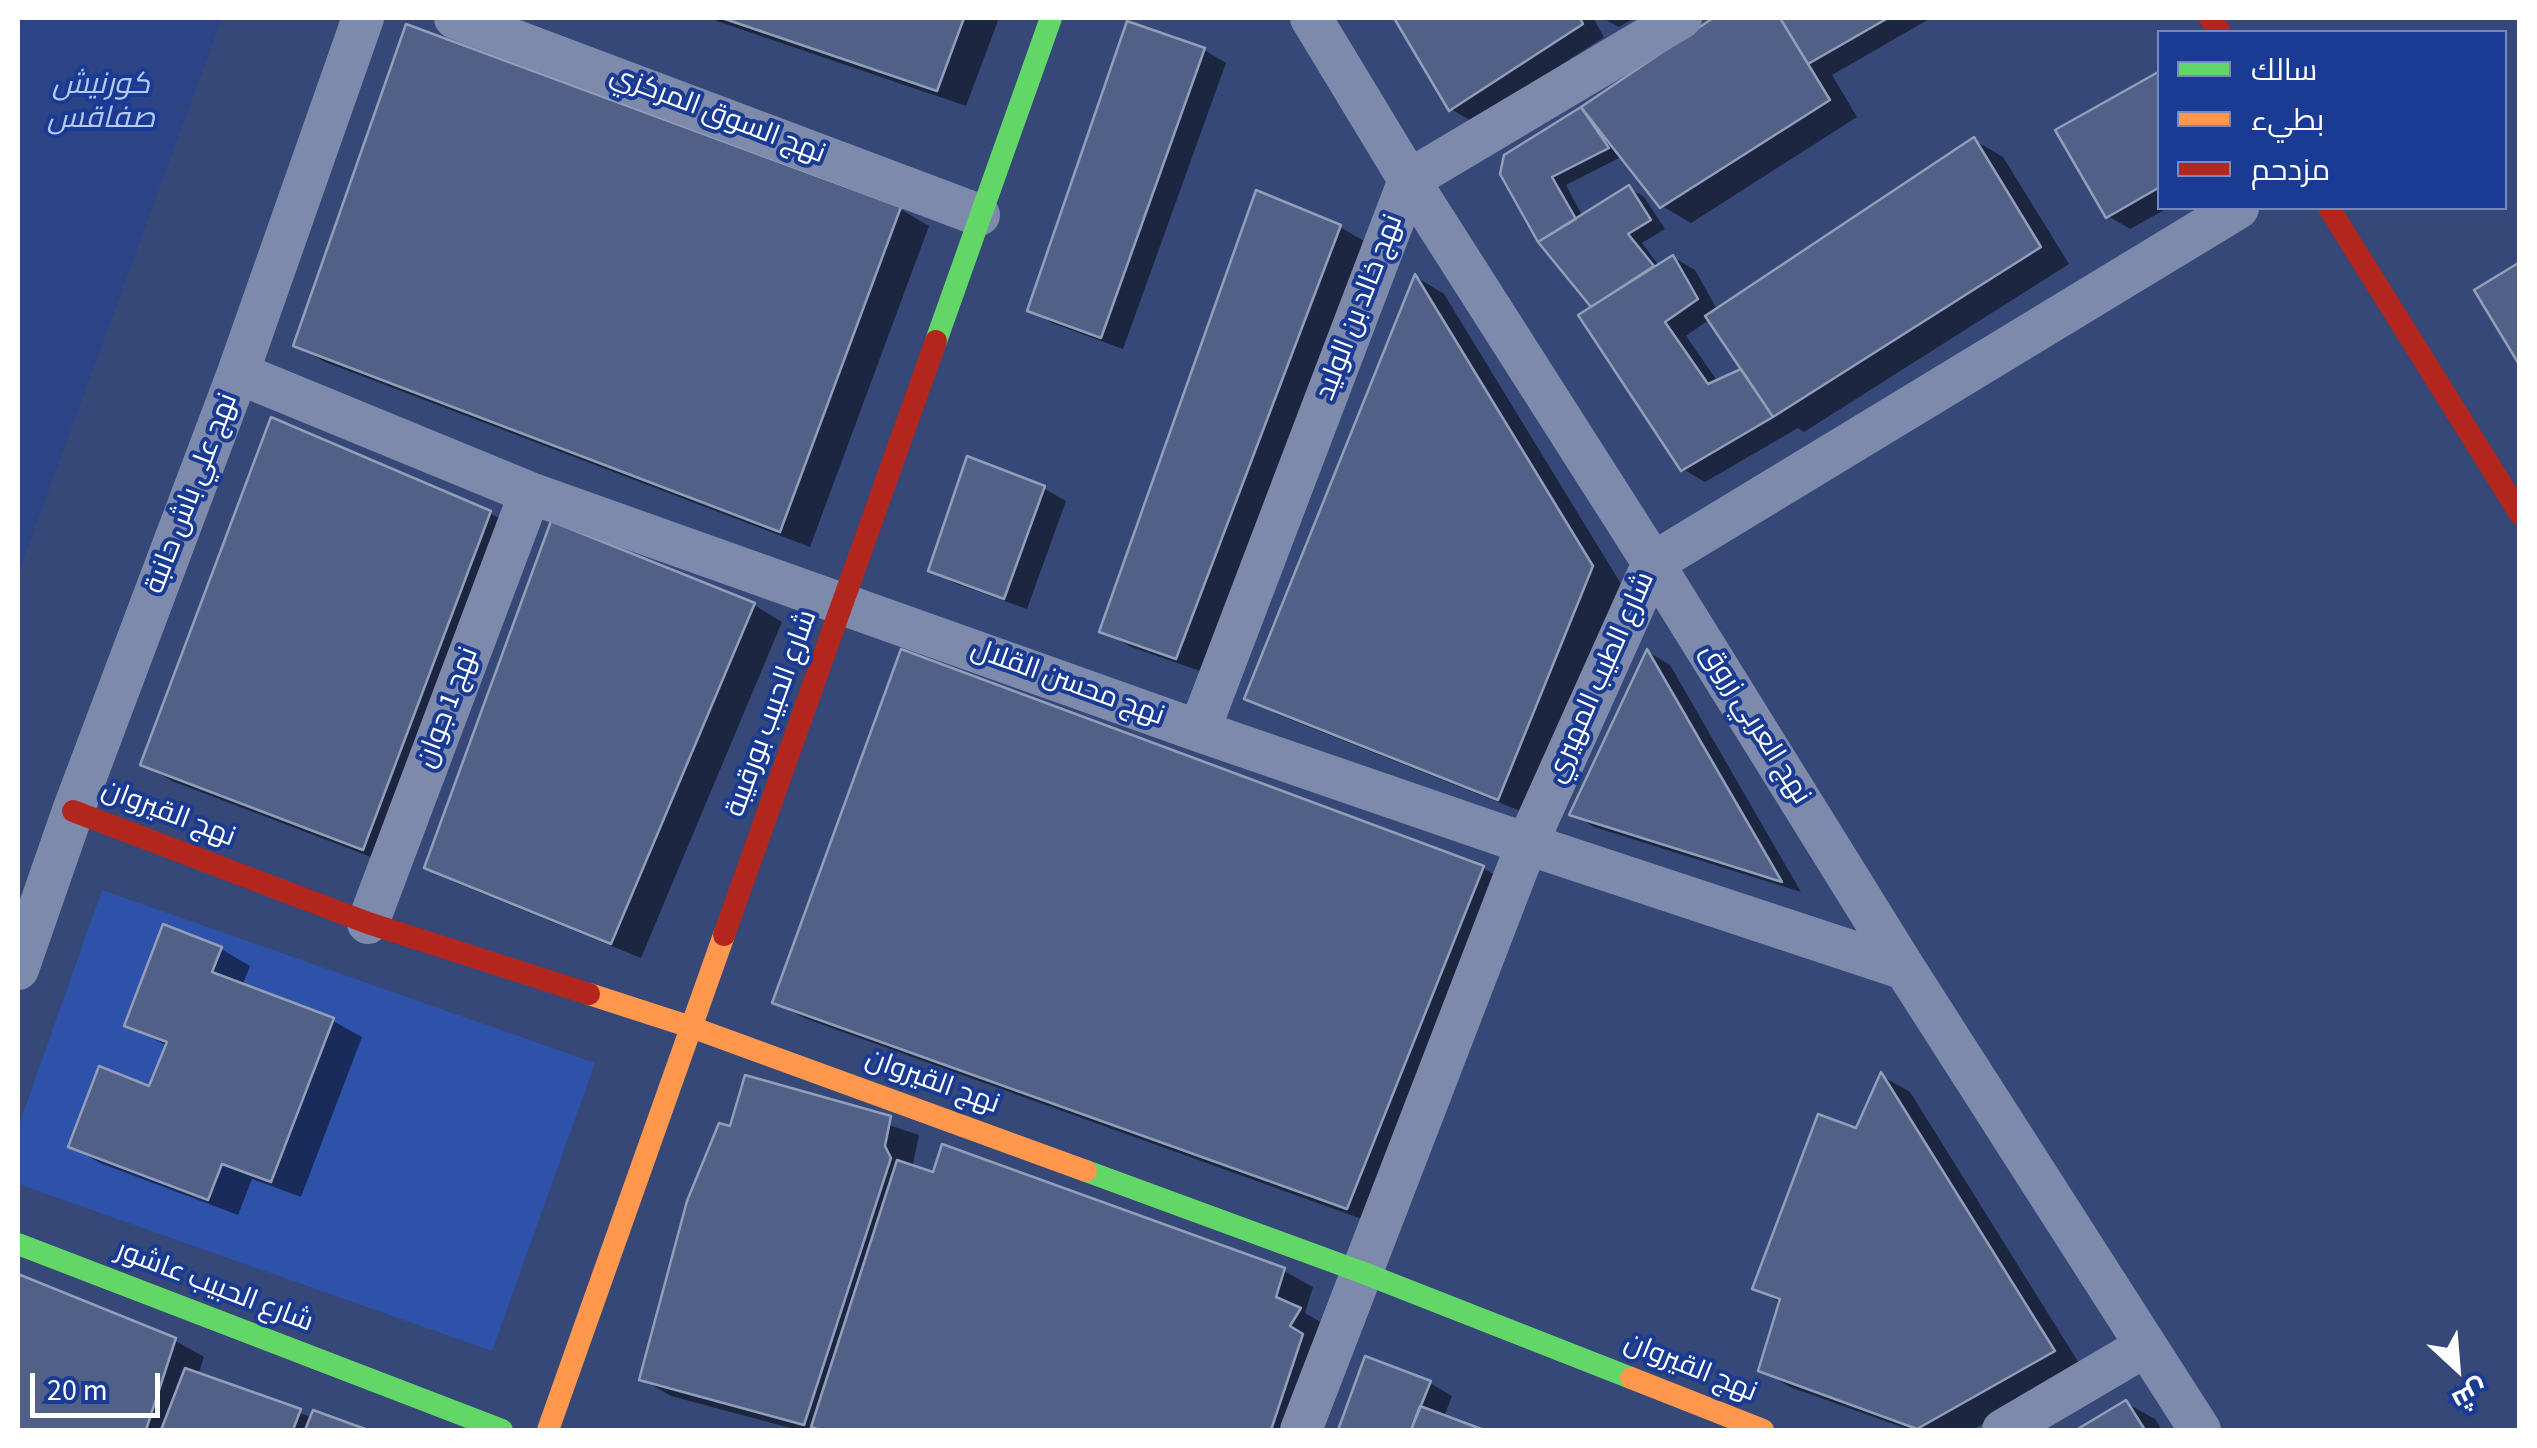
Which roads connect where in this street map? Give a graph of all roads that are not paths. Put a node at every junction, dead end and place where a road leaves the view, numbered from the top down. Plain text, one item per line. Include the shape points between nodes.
1 (363, 18) edge
2 (455, 18) edge
3 (1051, 18) edge
4 (1312, 18) edge
5 (1681, 18) edge
6 (1409, 180) junction
7 (2235, 210) edge
8 (2331, 210) edge
9 (979, 215) junction
10 (238, 373) junction
11 (530, 494) junction
12 (2520, 514) edge
13 (1653, 562) junction
14 (844, 605) junction
15 (1199, 731) junction
16 (73, 811) junction
17 (1527, 844) junction
18 (368, 922) junction
19 (1904, 968) junction
20 (18, 969) edge
21 (690, 1027) junction
22 (18, 1244) edge
23 (1361, 1272) junction
24 (2146, 1346) junction
25 (502, 1430) edge
26 (548, 1430) edge
27 (1300, 1430) edge
28 (1763, 1430) edge
29 (2003, 1430) edge
30 (2200, 1430) edge

1 - 10 street, نهج علي باش حانبة
2 - 9 street, نهج السوق المركزي
3 - 9 street, شارع الحبيب بورقيبة
4 - 6 street, نهج العربي زروق
5 - 6 street, نهج خالد بن الوليد
6 - 13 street, نهج العربي زروق
6 - 15 street, نهج خالد بن الوليد
7 - 13 street, شارع الطيب المهيري
8 - 12 street
9 - 14 street, شارع الحبيب بورقيبة
10 - 11 street, نهج محسن القلال
10 - 16 street, نهج علي باش حانبة
11 - 14 street, نهج محسن القلال
11 - 18 street, نهج 1 جوان
13 - 17 street, شارع الطيب المهيري
13 - 19 street, نهج العربي زروق
14 - 15 street, نهج محسن القلال
14 - 21 street, شارع الحبيب بورقيبة
15 - 17 street, نهج محسن القلال
16 - 18 street, نهج القيروان
16 - 20 street, نهج علي باش حانبة
17 - 19 street, نهج محسن القلال
17 - 23 street, شارع الطيب المهيري
18 - 21 street, نهج القيروان
19 - 24 street, نهج العربي زروق
21 - 23 street, نهج القيروان
21 - 26 street, شارع الحبيب بورقيبة
22 - 25 street, شارع الحبيب عاشور
23 - 27 street, شارع الطيب المهيري
23 - 28 street, نهج القيروان
24 - 29 street
24 - 30 street, نهج العربي زروق

